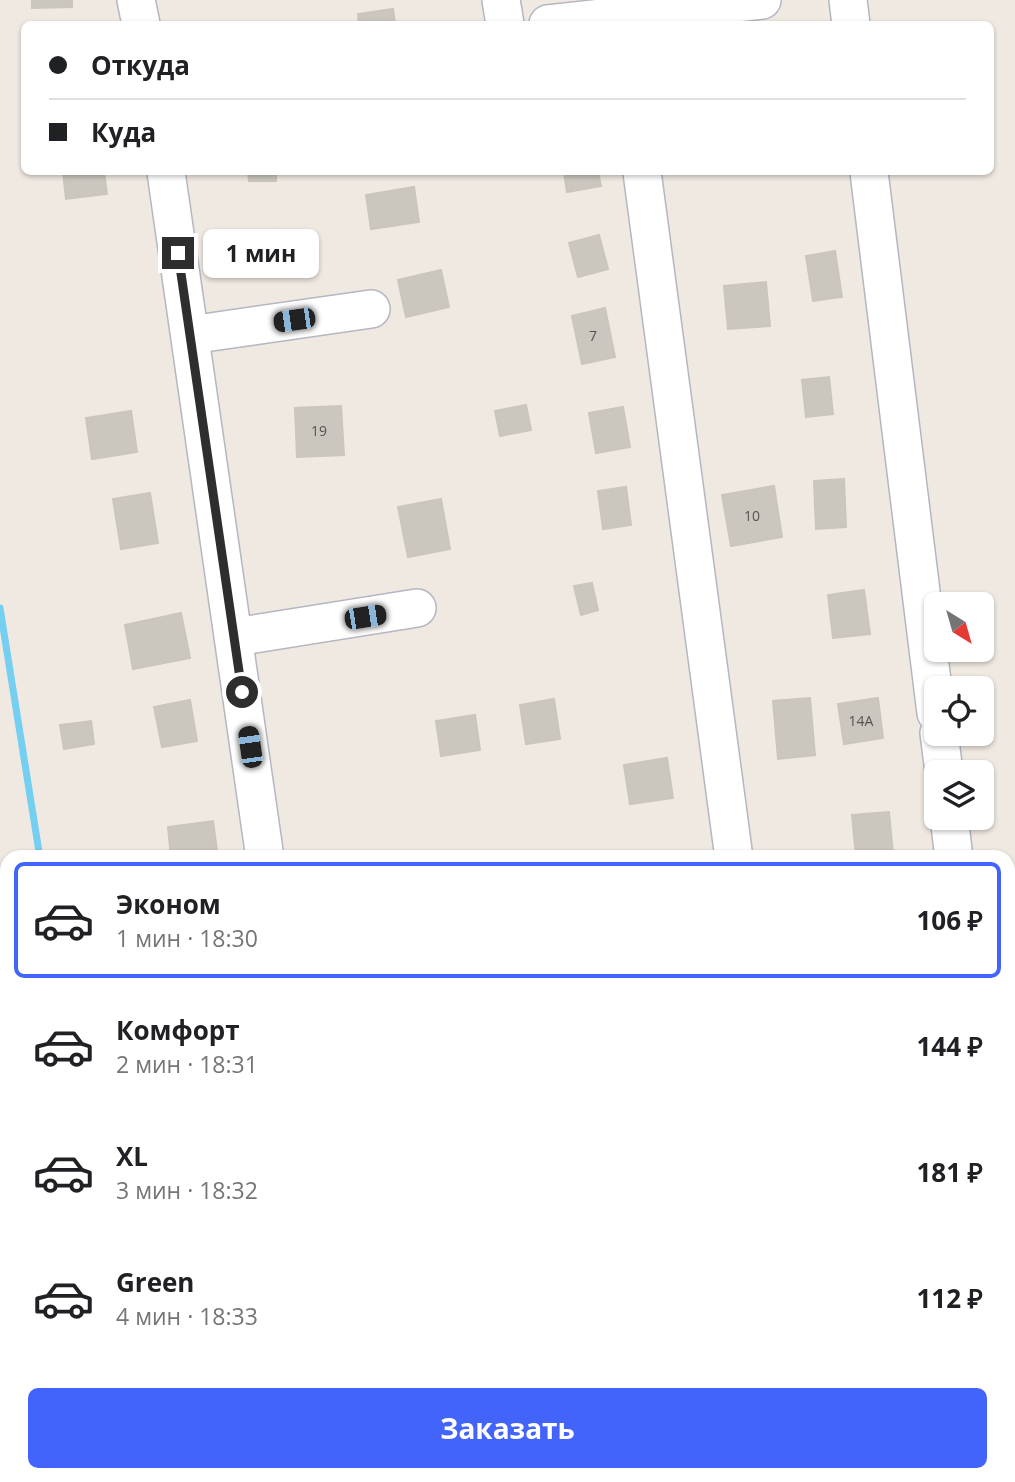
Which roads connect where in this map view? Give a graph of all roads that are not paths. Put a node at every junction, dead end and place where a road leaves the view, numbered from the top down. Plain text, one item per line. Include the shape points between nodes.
1 (136, 0) edge
2 (501, 0) edge
3 (762, 0) edge
4 (848, 0) edge
5 (621, 20) edge
6 (140, 21) edge
7 (504, 21) edge
8 (603, 21) edge
9 (851, 21) edge
10 (166, 175) edge
11 (642, 175) edge
12 (869, 175) edge
13 (371, 309) dead end
14 (190, 335) junction
15 (417, 608) dead end
16 (235, 637) junction
17 (931, 676) edge
18 (951, 830) edge
19 (264, 850) edge
20 (733, 850) edge
21 (953, 850) edge

1 - 6 street
2 - 7 street
3 - 5 street
4 - 9 street
5 - 8 street
10 - 14 street
11 - 20 street
12 - 17 street
13 - 14 street
14 - 16 street
15 - 16 street
16 - 19 street
18 - 21 street

